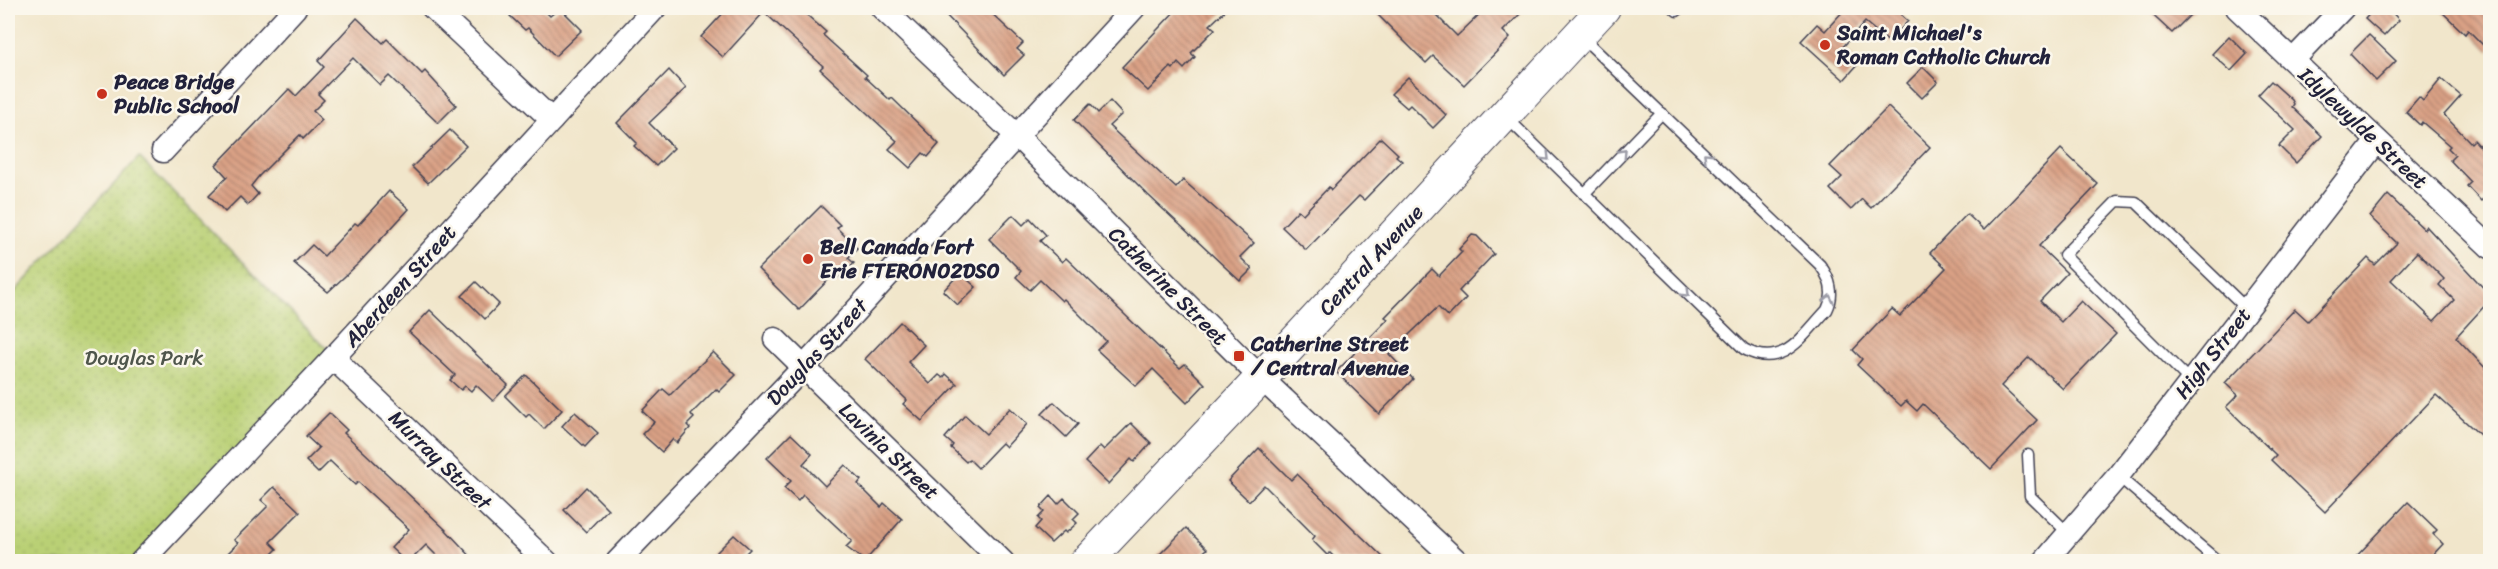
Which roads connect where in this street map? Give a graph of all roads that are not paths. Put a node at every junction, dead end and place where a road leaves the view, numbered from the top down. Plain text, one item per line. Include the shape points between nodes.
1 (296, 8) edge
2 (433, 8) edge
3 (655, 8) edge
4 (882, 8) edge
5 (1134, 8) edge
6 (1604, 8) edge
7 (2237, 8) edge
8 (2343, 8) edge
9 (1580, 34) junction
10 (2288, 56) junction
11 (1662, 113) junction
12 (1505, 115) junction
13 (552, 120) junction
14 (1016, 135) junction
15 (2377, 141) junction
16 (163, 151) dead end
17 (1584, 194) junction
18 (2490, 248) edge
19 (2247, 309) junction
20 (775, 339) dead end
21 (333, 358) junction
22 (803, 368) junction
23 (1261, 378) junction
24 (2191, 382) junction
25 (2028, 455) dead end
26 (2118, 476) junction
27 (2068, 533) junction
28 (141, 561) edge
29 (547, 561) edge
30 (617, 561) edge
31 (1003, 561) edge
32 (1086, 561) edge
33 (1458, 561) edge
34 (2044, 561) edge
35 (2219, 561) edge

1 - 16 street
2 - 13 street
3 - 13 street, Aberdeen Street
4 - 14 street, Catherine Street
5 - 14 street, Douglas Street
6 - 9 main road, Central Avenue
7 - 10 street, Idylewylde Street
8 - 10 street via 2293,60
9 - 11 lane
9 - 12 main road, Central Avenue
10 - 15 street, Idylewylde Street
17 -> 11 lane
17 -> 11 lane via 1744,349 1764,357 1789,350 1830,304 1827,274
12 -> 17 lane
12 - 23 main road, Central Avenue
13 - 21 street, Aberdeen Street
14 - 22 street, Douglas Street
14 - 23 street, Catherine Street
15 - 18 street, Idylewylde Street
15 - 19 street, High Street
19 - 24 street, High Street
19 - 24 lane via 2136,202 2116,201 2064,255
20 - 22 street, Lavinia Street
21 - 28 street, Aberdeen Street
21 - 29 street, Murray Street
22 - 30 street, Douglas Street
22 - 31 street, Lavinia Street
23 - 32 main road, Central Avenue
23 - 33 street, Catherine Street
24 - 26 street, High Street
25 - 27 lane via 2030,496
26 - 27 street, High Street
26 - 35 lane
27 - 34 street, High Street

